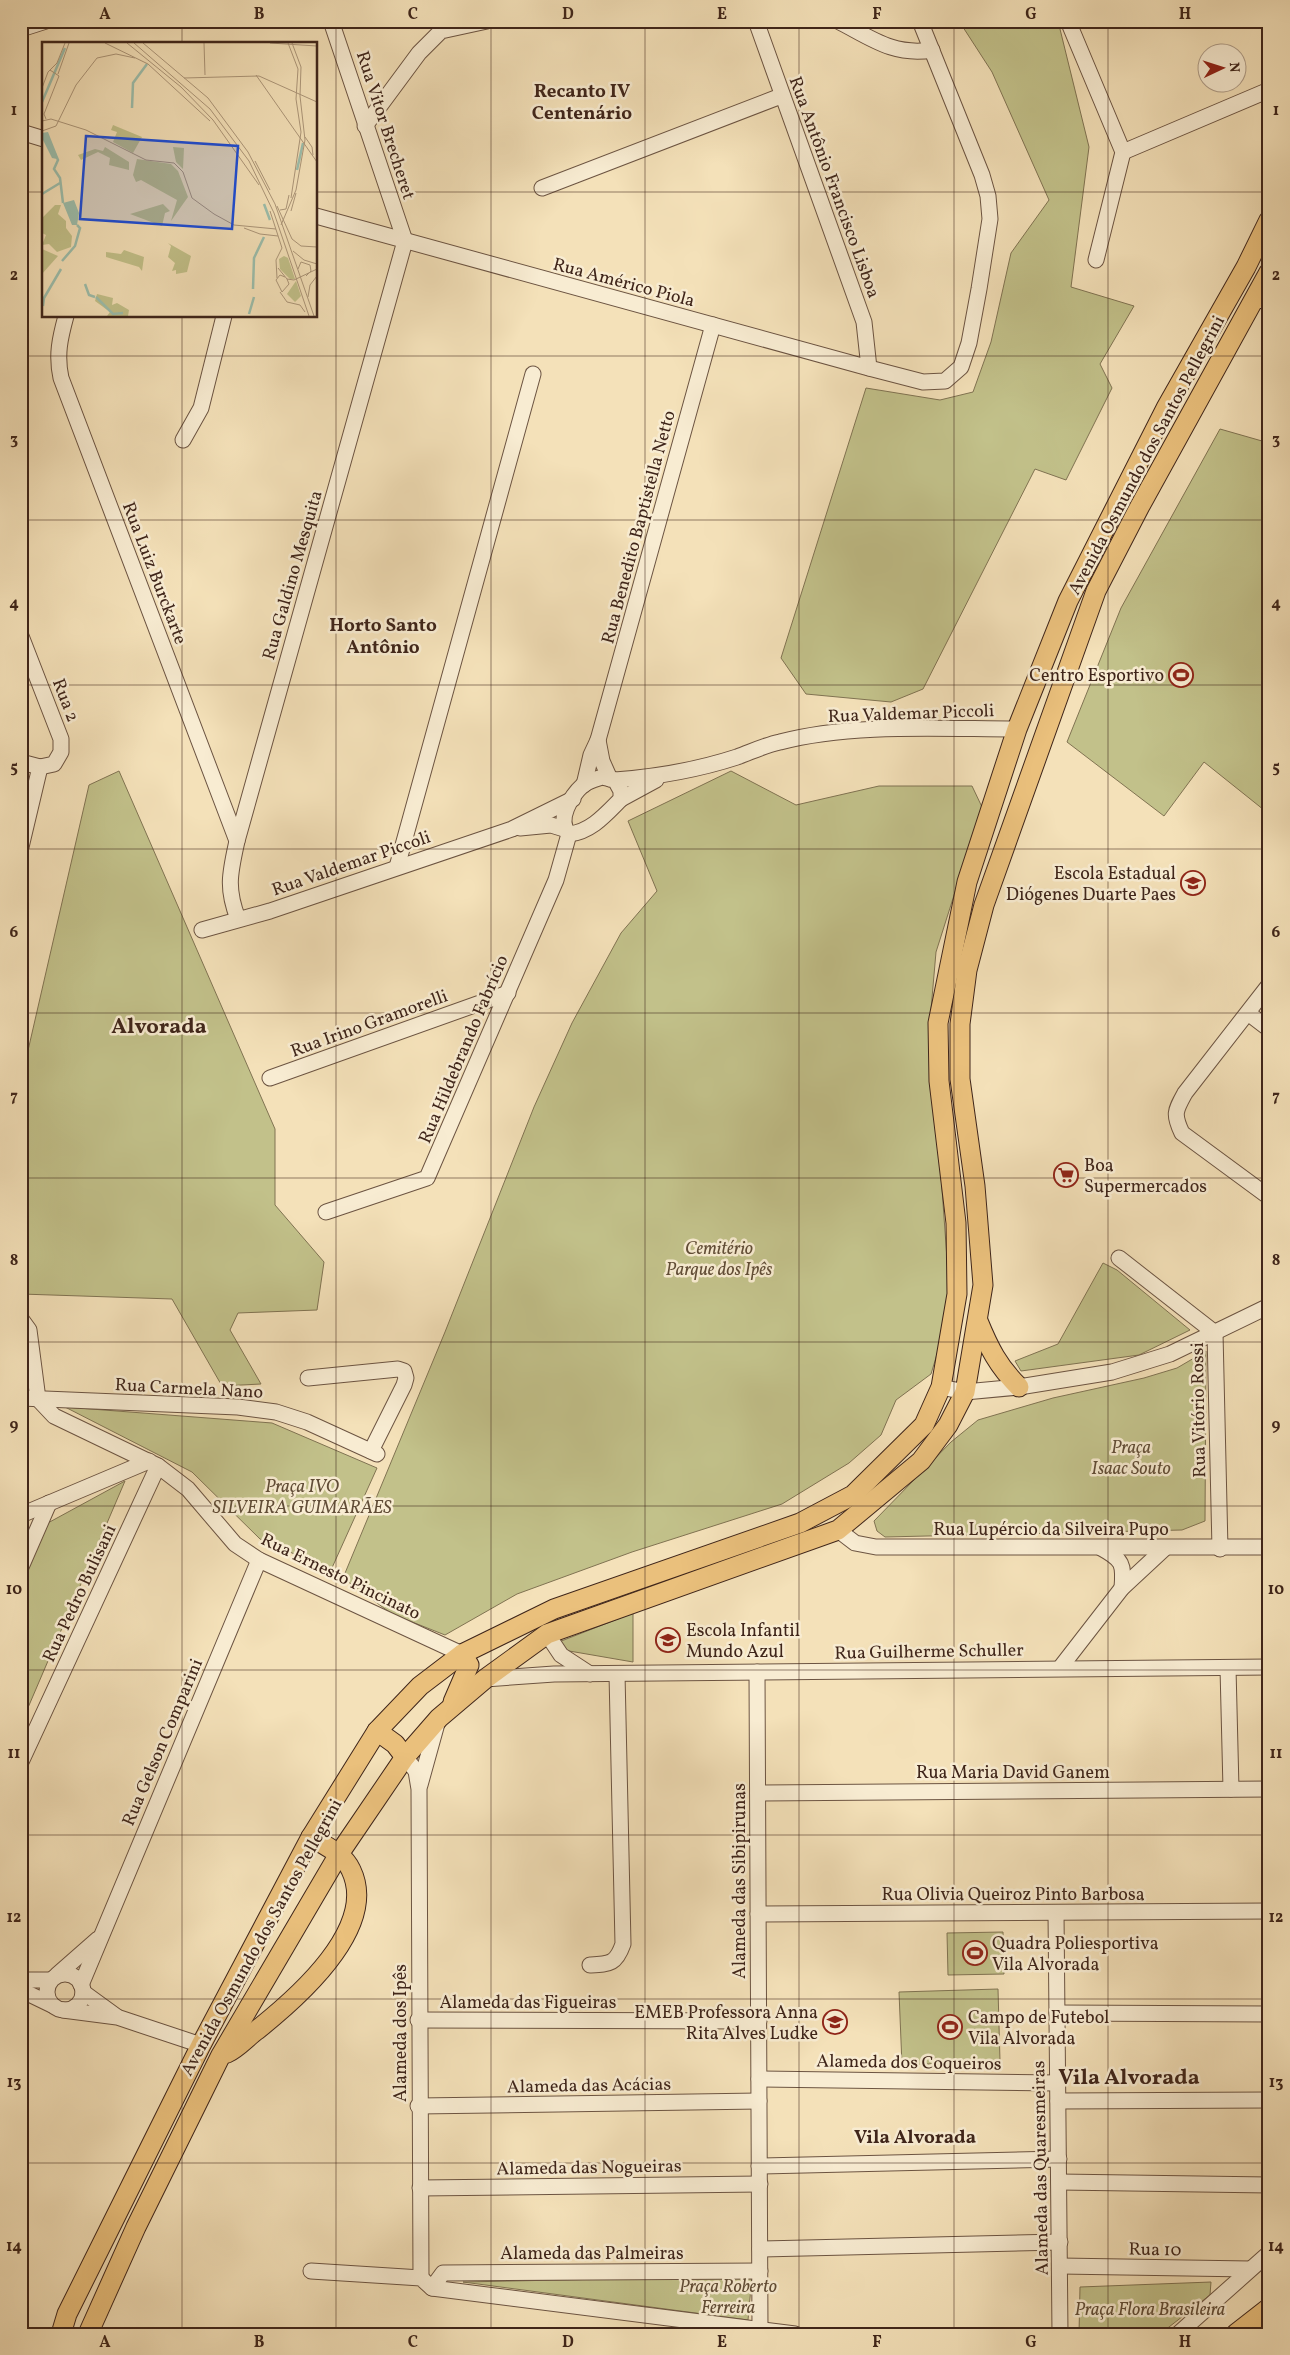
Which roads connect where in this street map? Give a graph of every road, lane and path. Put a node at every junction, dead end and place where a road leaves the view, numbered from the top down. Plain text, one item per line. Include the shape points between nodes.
1 (46, 21) edge
2 (332, 21) edge
3 (487, 21) edge
4 (756, 21) edge
5 (838, 21) edge
6 (920, 21) edge
7 (1068, 21) edge
8 (21, 29) edge
9 (932, 50) junction
10 (1269, 90) edge
11 (781, 96) junction
12 (365, 126) junction
13 (21, 132) edge
14 (42, 138) edge
15 (1123, 152) junction
16 (542, 188) dead end
17 (318, 217) edge
18 (1269, 220) edge
19 (405, 241) junction
20 (1096, 260) dead end
21 (1269, 272) edge
22 (1262, 301) edge
23 (65, 318) edge
24 (224, 318) edge
25 (713, 325) junction
26 (869, 368) junction
27 (533, 374) dead end
28 (1166, 408) junction
29 (183, 440) dead end
30 (1168, 456) junction
31 (21, 636) edge
32 (1018, 729) junction
33 (598, 740) junction
34 (1036, 756) junction
35 (21, 762) edge
36 (40, 767) junction
37 (662, 777) junction
38 (612, 780) junction
39 (584, 784) junction
40 (573, 799) junction
41 (621, 799) junction
42 (512, 829) junction
43 (567, 832) junction
44 (237, 841) junction
45 (21, 847) edge
46 (397, 867) junction
47 (238, 919) junction
48 (202, 930) dead end
49 (1269, 985) edge
50 (508, 993) junction
51 (1248, 1013) junction
52 (1269, 1028) edge
53 (270, 1078) dead end
54 (1269, 1198) edge
55 (326, 1212) dead end
56 (1119, 1258) dead end
57 (1269, 1306) edge
58 (21, 1319) edge
59 (978, 1319) junction
60 (1215, 1333) junction
61 (308, 1378) dead end
62 (1020, 1386) junction
63 (942, 1387) junction
64 (965, 1392) junction
65 (21, 1398) edge
66 (38, 1399) junction
67 (153, 1464) junction
68 (857, 1491) junction
69 (49, 1503) junction
70 (21, 1515) edge
71 (838, 1530) junction
72 (1269, 1547) edge
73 (1102, 1548) junction
74 (1164, 1549) junction
75 (1220, 1549) junction
76 (259, 1560) junction
77 (21, 1567) edge
78 (1122, 1588) junction
79 (548, 1634) junction
80 (462, 1654) junction
81 (1060, 1668) junction
82 (1228, 1668) junction
83 (1269, 1668) edge
84 (757, 1672) junction
85 (590, 1674) junction
86 (617, 1674) junction
87 (485, 1679) junction
88 (444, 1714) junction
89 (377, 1731) junction
90 (404, 1757) junction
91 (21, 1762) edge
92 (418, 1789) junction
93 (1231, 1789) junction
94 (1269, 1789) edge
95 (758, 1793) junction
96 (311, 1837) junction
97 (339, 1854) junction
98 (1269, 1911) edge
99 (1056, 1913) junction
100 (758, 1914) junction
101 (99, 1938) junction
102 (590, 1965) dead end
103 (54, 1978) junction
104 (21, 1980) edge
105 (82, 1989) junction
106 (21, 1990) edge
107 (58, 2007) junction
108 (1057, 2013) junction
109 (1269, 2014) edge
110 (117, 2016) junction
111 (418, 2020) junction
112 (759, 2021) junction
113 (201, 2045) junction
114 (222, 2055) junction
115 (759, 2079) junction
116 (1058, 2083) junction
117 (1269, 2100) edge
118 (759, 2101) junction
119 (1058, 2101) junction
120 (418, 2106) junction
121 (1059, 2159) junction
122 (760, 2166) junction
123 (1059, 2182) junction
124 (760, 2184) junction
125 (1269, 2185) edge
126 (420, 2188) junction
127 (1060, 2242) junction
128 (760, 2249) junction
129 (1269, 2253) edge
130 (1060, 2266) junction
131 (1250, 2268) junction
132 (760, 2271) junction
133 (311, 2272) dead end
134 (426, 2283) junction
135 (1269, 2309) edge
136 (760, 2330) junction
137 (61, 2334) edge
138 (88, 2334) edge
139 (795, 2334) edge
140 (1060, 2334) edge
141 (1178, 2334) edge
142 (1237, 2334) edge

1 - 8 street
2 - 12 street, Rua Vitor Brecheret
3 - 12 street via 441,31 419,53
4 - 11 street, Rua Antônio Francisco Lisboa
5 - 9 street via 894,49 913,53
6 - 9 street
7 - 15 street
9 - 26 street, Rua Américo Piola via 988,196 990,219 972,325 961,367 945,381 923,382
10 - 15 street
11 - 16 street
11 - 26 street, Rua Antônio Francisco Lisboa via 864,322
12 - 19 street, Rua Vitor Brecheret
13 - 14 street
15 - 20 street
17 - 19 street, Rua Américo Piola
18 - 28 main road, Avenida Osmundo dos Santos Pellegrini
19 - 25 street, Rua Américo Piola
19 - 44 street, Rua Galdino Mesquita
21 - 22 main road, Avenida Osmundo dos Santos Pellegrini
22 - 30 main road, Avenida Osmundo dos Santos Pellegrini
23 - 44 street, Rua Luiz Burckarte via 58,344 61,378
24 - 29 street via 201,408
25 - 26 street, Rua Américo Piola
25 - 33 street, Rua Benedito Baptistella Netto
27 - 46 street
28 - 30 main road via 1158,446
28 - 32 main road, Avenida Osmundo dos Santos Pellegrini via 1068,601
30 - 34 main road, Avenida Osmundo dos Santos Pellegrini via 1096,591
31 - 36 street, Rua 2 via 61,739 61,752 54,764
32 - 34 main road via 1033,733
32 - 37 street, Rua Valdemar Piccoli via 860,731 818,735 780,742 736,758
32 - 63 main road, Avenida Osmundo dos Santos Pellegrini via 967,882 938,1023 939,1081 956,1223 957,1294
33 - 38 street, Rua Benedito Baptistella Netto via 602,761
33 - 39 street, Rua Benedito Baptistella Netto
34 - 59 main road, Avenida Osmundo dos Santos Pellegrini via 984,906 967,970 960,1024 960,1079 981,1238 983,1285
35 - 36 street
36 - 45 street
37 - 38 street, Rua Valdemar Piccoli
37 - 41 street, Rua Valdemar Piccoli
38 - 39 street, Rua Valdemar Piccoli via 602,777
38 - 41 street, Rua Benedito Baptistella Netto via 621,791
39 - 40 street
40 - 42 street, Rua Valdemar Piccoli
40 - 43 street, Rua Hildebrando Fabrício via 563,819
41 - 43 street, Rua Valdemar Piccoli via 589,828 579,833
42 - 43 street, Rua Valdemar Piccoli via 551,825
42 - 46 street, Rua Valdemar Piccoli
43 - 50 street, Rua Hildebrando Fabrício via 556,880
44 - 47 street, Rua Galdino Mesquita via 229,885
46 - 47 street, Rua Valdemar Piccoli
47 - 48 street, Rua Valdemar Piccoli
49 - 51 street
50 - 53 street, Rua Irino Gramorelli
50 - 55 street, Rua Hildebrando Fabrício via 427,1178
51 - 52 street
51 - 54 street via 1185,1093 1175,1116 1182,1133
56 - 60 street, Rua Vitório Rossi
57 - 60 street
58 - 66 street via 29,1330
59 - 62 main road via 1002,1369
59 - 64 main road, Avenida Osmundo dos Santos Pellegrini
60 - 62 street via 1170,1354 1112,1372
60 - 75 street, Rua Vitório Rossi
61 - 66 street, Rua Carmela Nano via 404,1371 404,1385 374,1452 276,1412 238,1407
62 - 64 street
63 - 64 street
63 - 68 main road, Avenida Osmundo dos Santos Pellegrini via 924,1425
64 - 71 main road, Avenida Osmundo dos Santos Pellegrini via 948,1426 921,1461
65 - 66 street, Rua Carmela Nano
66 - 67 street, Rua Ernesto Pincinato via 54,1416
67 - 69 street
67 - 76 street, Rua Ernesto Pincinato via 188,1489 235,1544
67 - 91 street, Rua Pedro Bulisani
68 - 71 main road via 843,1508
68 - 80 main road, Avenida Osmundo dos Santos Pellegrini via 800,1523 554,1609
69 - 70 street
69 - 77 street
71 - 73 street, Rua Lupércio da Silveira Pupo via 855,1543 876,1547
71 - 79 main road, Avenida Osmundo dos Santos Pellegrini
72 - 75 street, Rua Lupércio da Silveira Pupo
73 - 74 street, Rua Lupércio da Silveira Pupo
73 - 78 street via 1122,1563
74 - 75 street, Rua Lupércio da Silveira Pupo
74 - 78 street
76 - 80 street, Rua Ernesto Pincinato
76 - 101 street, Rua Gelson Comparini
78 - 81 street
79 - 85 street via 562,1655
79 - 87 main road, Avenida Osmundo dos Santos Pellegrini
80 - 88 main road via 470,1665
80 - 89 main road, Avenida Osmundo dos Santos Pellegrini via 420,1686
81 - 82 street, Rua Guilherme Schuller
81 - 84 street, Rua Guilherme Schuller
82 - 83 street, Rua Guilherme Schuller
82 - 93 street
84 - 86 street, Rua Guilherme Schuller
84 - 95 street, Alameda das Sibipirunas
85 - 86 street, Rua Guilherme Schuller
85 - 87 street, Rua Guilherme Schuller
86 - 102 street via 623,1944 618,1957 608,1964
87 - 88 main road, Avenida Osmundo dos Santos Pellegrini
88 - 90 main road, Avenida Osmundo dos Santos Pellegrini
88 - 92 street, Alameda dos Ipês
89 - 90 main road via 395,1744
89 - 96 main road, Avenida Osmundo dos Santos Pellegrini
90 - 92 street, Alameda dos Ipês via 416,1771
90 - 97 main road, Avenida Osmundo dos Santos Pellegrini
92 - 111 street, Alameda dos Ipês
93 - 94 street, Rua Maria David Ganem
93 - 95 street, Rua Maria David Ganem
95 - 100 street, Alameda das Sibipirunas
96 - 97 main road
96 - 113 main road, Avenida Osmundo dos Santos Pellegrini
97 - 114 main road, Avenida Osmundo dos Santos Pellegrini
97 - 114 main road via 351,1869 357,1898 341,1941 322,1971 294,2000
98 - 99 street, Rua Olivia Queiroz Pinto Barbosa
99 - 100 street, Rua Olivia Queiroz Pinto Barbosa
99 - 108 street, Alameda das Quaresmeiras
100 - 112 street, Alameda das Sibipirunas
101 - 103 street, Rua Gelson Comparini
101 - 105 street, Rua Gelson Comparini
103 - 104 street
103 - 105 street via 69,1974
103 - 107 street via 47,1990
105 - 107 street via 79,2003 69,2009
105 - 110 street
106 - 107 street
107 - 110 street
108 - 109 street
108 - 116 street, Alameda das Quaresmeiras
110 - 113 street
111 - 112 street, Alameda das Figueiras
111 - 120 street, Alameda dos Ipês
112 - 115 street, Alameda das Sibipirunas
113 - 114 main road
113 - 137 main road, Avenida Osmundo dos Santos Pellegrini via 67,2314
114 - 138 main road, Avenida Osmundo dos Santos Pellegrini via 136,2227
115 - 116 street, Alameda dos Coqueiros
115 - 118 street, Alameda das Sibipirunas
116 - 119 street, Alameda das Quaresmeiras
117 - 119 street
118 - 120 street, Alameda das Acácias
118 - 122 street, Alameda das Sibipirunas
119 - 121 street, Alameda das Quaresmeiras
120 - 126 street, Alameda dos Ipês
121 - 122 street
121 - 123 street, Alameda das Quaresmeiras
122 - 124 street, Alameda das Sibipirunas
123 - 125 street
123 - 127 street, Alameda das Quaresmeiras
124 - 126 street, Alameda das Nogueiras
124 - 128 street, Alameda das Sibipirunas
126 - 134 street, Alameda dos Ipês
127 - 128 street
127 - 130 street, Alameda das Quaresmeiras
128 - 132 street, Alameda das Sibipirunas
129 - 131 street
130 - 131 street, Rua 10
130 - 140 street, Alameda das Quaresmeiras
131 - 141 street
132 - 134 street, Alameda das Palmeiras via 443,2273
132 - 136 street, Alameda das Sibipirunas
133 - 134 street
134 - 136 street
135 - 142 highway
136 - 139 street

